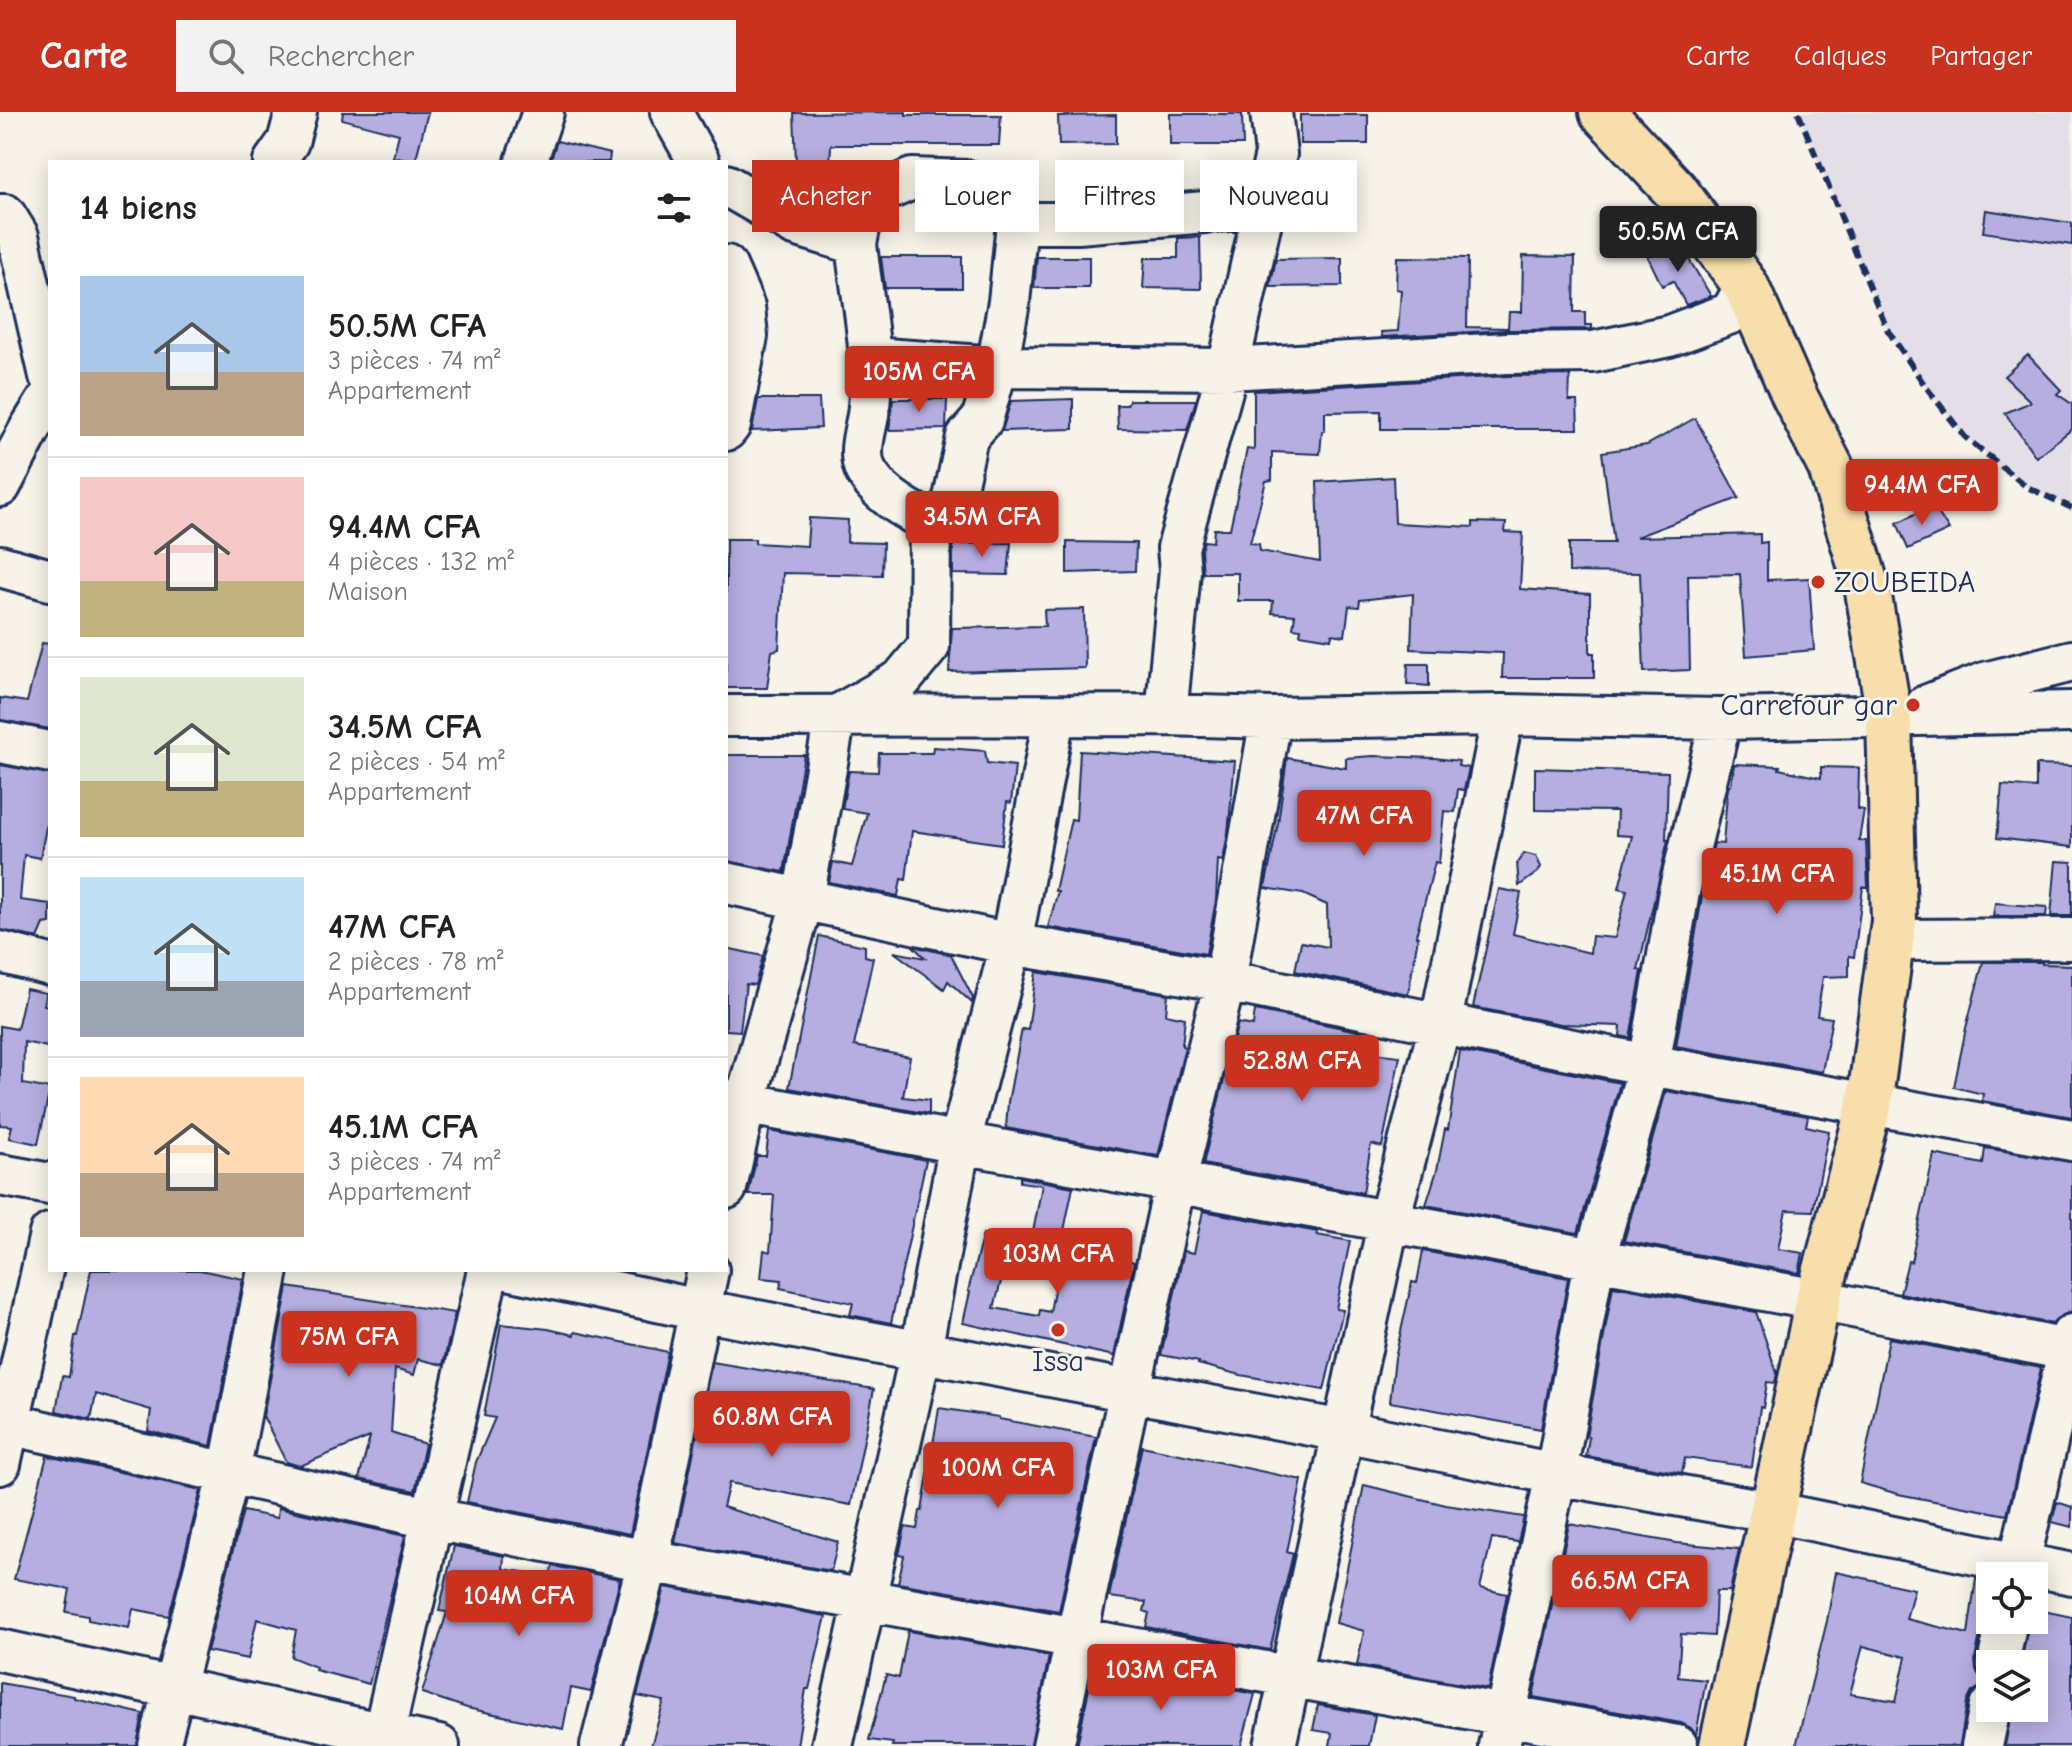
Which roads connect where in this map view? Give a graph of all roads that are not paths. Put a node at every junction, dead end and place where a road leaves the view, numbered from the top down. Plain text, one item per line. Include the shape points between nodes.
1 (296, 112) edge
2 (543, 112) edge
3 (671, 112) edge
4 (1271, 112) edge
5 (1602, 112) edge
6 (275, 160) edge
7 (527, 160) edge
8 (698, 160) edge
9 (1275, 160) edge
10 (915, 179) edge
11 (728, 186) edge
12 (1200, 212) edge
13 (0, 215) edge
14 (1039, 223) edge
15 (1016, 232) edge
16 (1258, 232) edge
17 (856, 244) junction
18 (728, 276) edge
19 (1746, 286) junction
20 (735, 311) edge
21 (870, 358) junction
22 (48, 367) edge
23 (997, 367) junction
24 (1228, 369) junction
25 (48, 400) edge
26 (728, 428) edge
27 (0, 486) edge
28 (930, 522) junction
29 (0, 566) edge
30 (48, 579) edge
31 (2072, 661) edge
32 (2072, 712) edge
33 (1166, 715) junction
34 (1503, 715) junction
35 (1896, 715) junction
36 (728, 716) edge
37 (835, 717) junction
38 (1054, 717) junction
39 (1271, 718) junction
40 (1721, 719) junction
41 (0, 742) edge
42 (48, 752) edge
43 (728, 883) edge
44 (803, 899) junction
45 (2072, 939) edge
46 (1891, 940) junction
47 (1011, 944) junction
48 (0, 952) edge
49 (48, 964) edge
50 (1225, 981) junction
51 (1441, 1021) junction
52 (1649, 1065) junction
53 (735, 1102) edge
54 (1869, 1106) junction
55 (2072, 1140) edge
56 (960, 1142) junction
57 (728, 1169) edge
58 (0, 1175) edge
59 (1175, 1183) junction
60 (48, 1184) edge
61 (1389, 1220) junction
62 (48, 1242) edge
63 (1594, 1261) junction
64 (268, 1272) edge
65 (488, 1272) edge
66 (521, 1272) edge
67 (708, 1272) edge
68 (1818, 1300) junction
69 (699, 1310) junction
70 (2071, 1345) edge
71 (921, 1351) junction
72 (1131, 1392) junction
73 (5, 1423) edge
74 (1343, 1431) junction
75 (0, 1464) edge
76 (229, 1473) junction
77 (1556, 1474) junction
78 (1772, 1512) junction
79 (434, 1519) junction
80 (648, 1561) junction
81 (1983, 1562) edge
82 (2019, 1562) edge
83 (2048, 1572) edge
84 (2072, 1574) edge
85 (866, 1599) junction
86 (1078, 1639) junction
87 (0, 1650) edge
88 (1291, 1676) junction
89 (174, 1689) junction
90 (1987, 1722) edge
91 (1502, 1732) edge
92 (383, 1741) edge
93 (159, 1746) edge
94 (439, 1746) edge
95 (601, 1746) edge
96 (832, 1746) edge
97 (1053, 1746) edge
98 (1275, 1746) edge
99 (1677, 1746) edge
100 (1722, 1746) edge
101 (1982, 1746) edge

1 - 6 street via 288,142
2 - 7 street
3 - 8 street
4 - 9 street
5 - 19 main road via 1675,190
10 - 17 street via 880,193 861,218
11 - 17 street via 795,225
12 - 14 street
13 - 22 street via 18,236
15 - 23 street
16 - 24 street
17 - 21 street
18 - 20 street
19 - 24 street via 1731,313 1669,336 1593,352
19 - 35 main road via 1831,468 1868,591
20 - 26 street via 747,336
21 - 23 street
21 - 28 street via 861,450 866,470 897,505
23 - 24 street
23 - 28 street via 982,420 967,437 950,517
24 - 33 street via 1178,548
25 - 27 street
28 - 37 street via 929,646 901,680
29 - 30 street
31 - 35 street via 1985,683
32 - 35 street
33 - 38 street
33 - 39 street
34 - 39 street
34 - 40 street
34 - 51 street
35 - 40 street
35 - 46 main road
36 - 37 street
37 - 38 street
37 - 44 street
38 - 47 street
39 - 50 street
40 - 52 street via 1679,892
41 - 42 street
43 - 44 street
44 - 47 street
44 - 53 street
45 - 46 street
46 - 54 main road
47 - 50 street
47 - 56 street
48 - 49 street
50 - 51 street
50 - 59 street
51 - 52 street
51 - 61 street
52 - 54 street
52 - 63 street
53 - 56 street
53 - 57 street
54 - 55 street
54 - 68 main road
56 - 59 street
56 - 71 street
58 - 60 street
59 - 61 street
59 - 72 street
61 - 63 street
61 - 74 street
62 - 73 street
63 - 68 street
63 - 77 street
64 - 76 street
65 - 79 street
66 - 69 street
67 - 69 street
68 - 70 street
68 - 78 main road
69 - 71 street
69 - 80 street
70 - 82 street
71 - 72 street
71 - 85 street
72 - 74 street
72 - 86 street
73 - 75 street
73 - 76 street
74 - 77 street
74 - 88 street
76 - 79 street
76 - 89 street
77 - 78 street
77 - 91 street
78 - 81 street
78 - 100 main road
79 - 80 street
79 - 92 street
80 - 85 street
80 - 95 street
83 - 84 street
85 - 86 street
85 - 96 street
86 - 88 street
86 - 97 street
87 - 89 street
88 - 91 street
88 - 98 street
89 - 92 street
89 - 93 street
90 - 101 street
91 - 99 street
92 - 94 street

